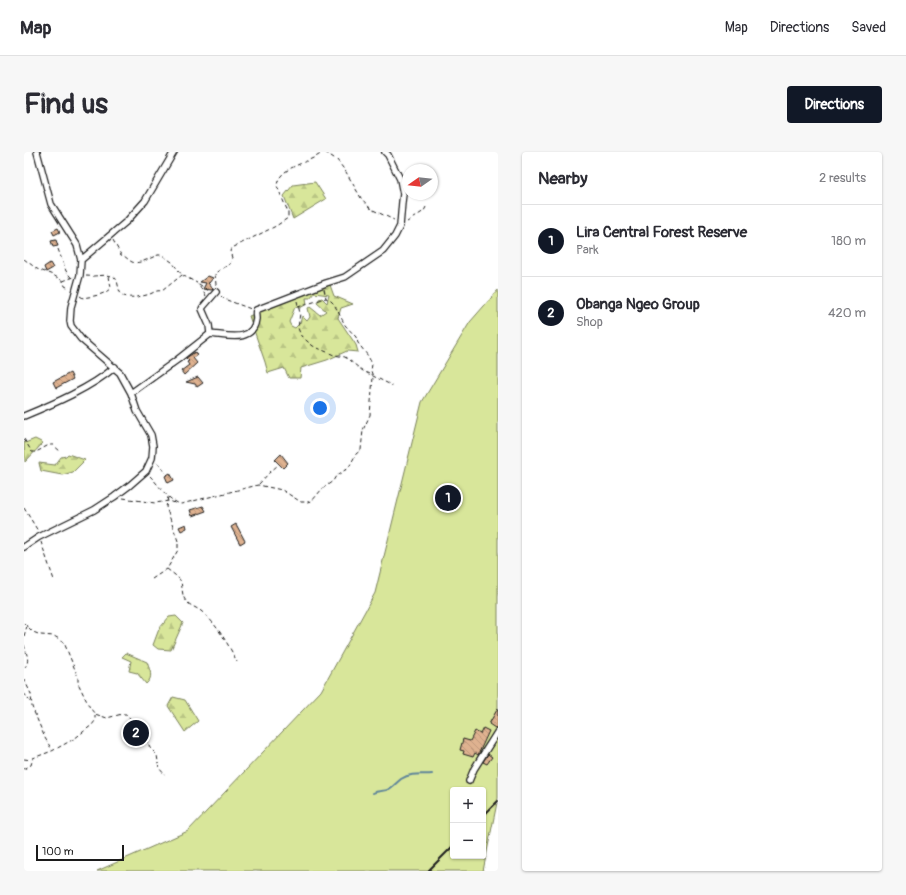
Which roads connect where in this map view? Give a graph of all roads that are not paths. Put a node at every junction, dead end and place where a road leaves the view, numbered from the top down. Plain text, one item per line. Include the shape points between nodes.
1 (37, 152) edge
2 (174, 152) edge
3 (385, 152) edge
4 (82, 260) junction
5 (216, 292) road end
6 (210, 334) junction
7 (115, 367) junction
8 (131, 393) junction
9 (24, 416) edge
10 (24, 547) edge
11 (498, 731) edge
12 (469, 781) dead end

1 - 4 street via 51,204 77,245
2 - 4 street via 145,201 127,221
3 - 6 street via 401,183 403,194 400,226 383,251 351,275 255,311 254,325 245,335 237,337
4 - 7 street via 70,321 73,330 90,348
5 - 6 street via 202,309
6 - 8 street
7 - 8 street
7 - 9 street via 96,381
8 - 10 street via 153,440 152,458 146,471 94,510
11 - 12 street

